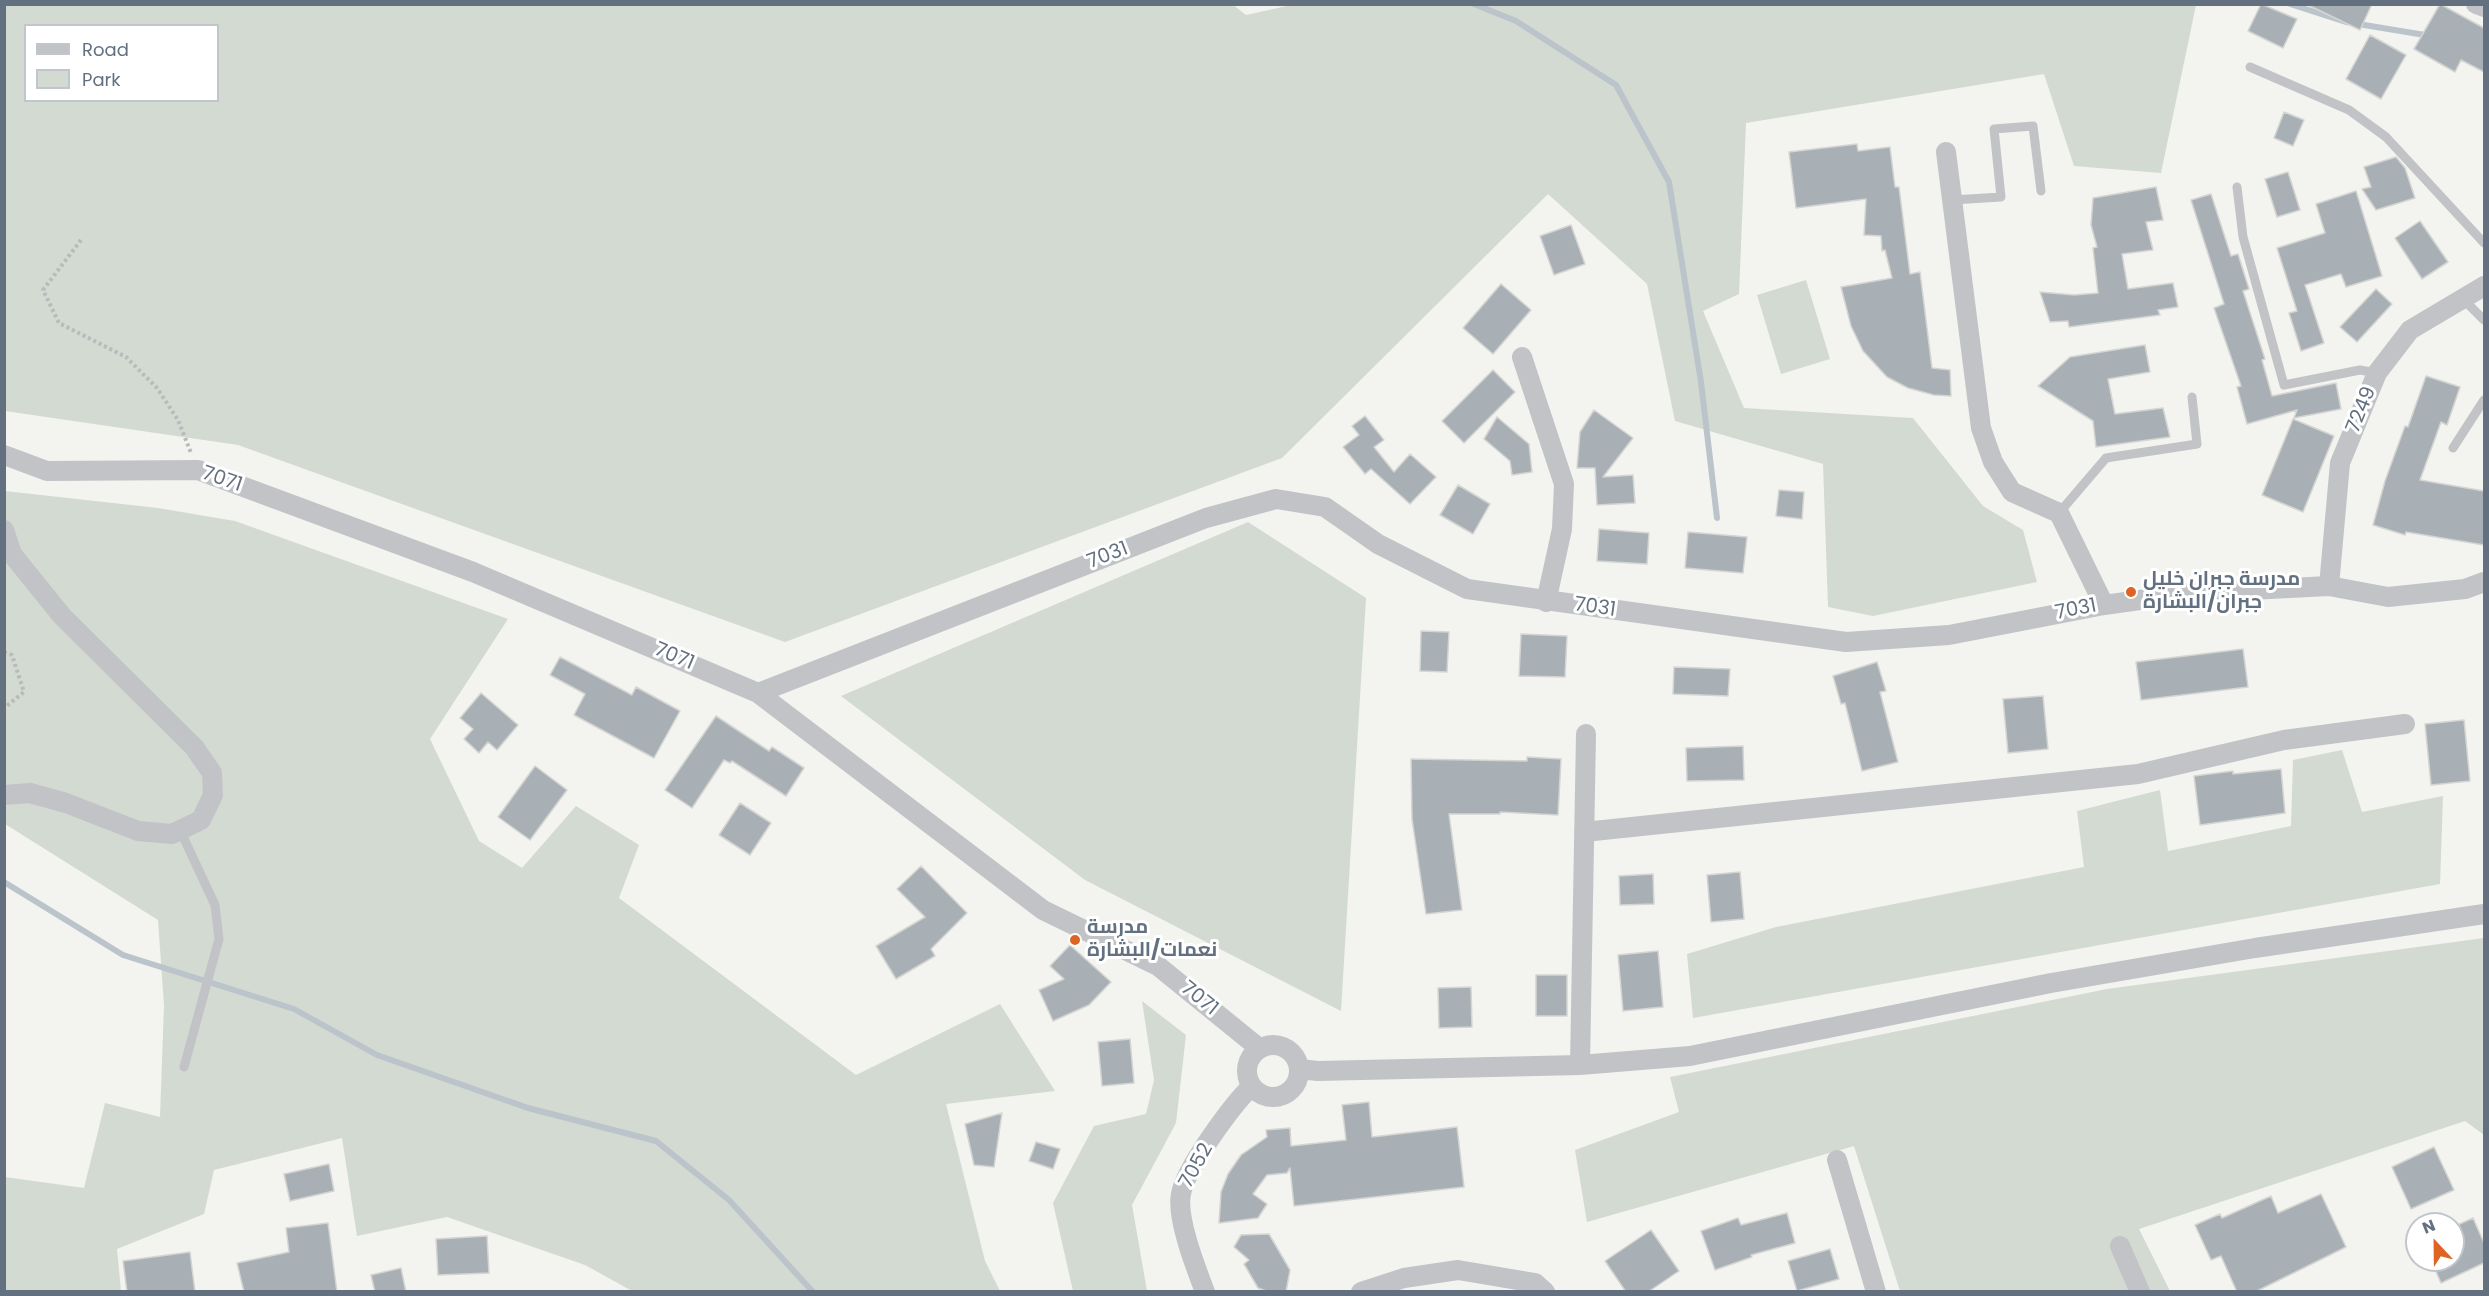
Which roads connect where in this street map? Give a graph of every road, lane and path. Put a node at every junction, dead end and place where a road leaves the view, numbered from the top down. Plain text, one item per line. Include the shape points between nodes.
1 (2476, 4) edge
2 (2484, 8) edge
3 (2250, 67) dead end
4 (1946, 152) dead end
5 (2237, 187) dead end
6 (2041, 191) dead end
7 (1952, 200) junction
8 (81, 240) dead end
9 (2484, 243) edge
10 (2484, 286) edge
11 (2463, 299) junction
12 (2484, 320) edge
13 (1522, 357) dead end
14 (2377, 373) junction
15 (2192, 397) dead end
16 (2484, 400) edge
17 (2453, 448) dead end
18 (5, 457) edge
19 (198, 470) junction
20 (2059, 513) junction
21 (4, 530) edge
22 (2484, 582) edge
23 (2329, 586) junction
24 (1546, 602) junction
25 (2104, 605) junction
26 (4, 652) edge
27 (758, 693) junction
28 (4, 708) edge
29 (2405, 724) dead end
30 (1586, 735) dead end
31 (4, 795) edge
32 (180, 830) junction
33 (1584, 832) junction
34 (2484, 914) edge
35 (1259, 1048) junction
36 (1580, 1065) junction
37 (184, 1066) dead end
38 (1299, 1069) junction
39 (1251, 1087) junction
40 (1837, 1160) dead end
41 (2120, 1246) dead end
42 (1205, 1292) edge
43 (1361, 1292) edge
44 (1545, 1292) edge
45 (1876, 1292) edge
46 (2140, 1292) edge

1 - 2 street
3 - 9 lane via 2349,110 2386,137
4 - 7 street
5 - 14 lane via 2243,237 2284,385 2360,370
6 - 7 lane via 2033,126 1994,129 2001,197
7 - 20 street via 1981,428 1993,462 2012,492
8 - 19 path via 43,290 59,323 126,357 157,388 178,420
10 - 11 street, 7249
11 - 12 lane
11 - 14 street, 7249 via 2409,330
13 - 24 street via 1564,484 1562,529
14 - 23 street, 7249 via 2340,463
15 - 20 lane via 2197,444 2106,458
16 - 17 lane
18 - 19 street, 7071 via 47,471
19 - 27 street, 7071 via 473,572
20 - 25 street
21 - 32 street via 12,554 62,616 194,747 212,773 213,795 201,820
22 - 23 street, 7031 via 2465,589 2388,597
23 - 25 street, 7031 via 2190,593
24 - 25 street, 7031 via 1846,642 1949,635
24 - 27 street, 7031 via 1467,589 1378,544 1325,507 1276,499 1206,518
26 - 28 path via 12,655 24,692
27 - 35 street, 7071 via 1042,910 1158,966
29 - 33 street via 2284,740 2138,774
30 - 33 street
31 - 32 street via 30,793 138,831 172,834
32 - 37 lane via 215,905 219,939
33 - 36 street
34 - 36 street via 2051,983 1690,1056
35 - 38 street via 1284,1046 1297,1060
35 - 39 street via 1246,1065
36 - 38 street
38 - 39 street via 1295,1085 1282,1096 1266,1096
39 - 42 street, 7052 via 1239,1098 1180,1194 1187,1242
40 - 45 street
41 - 46 street
43 - 44 street via 1404,1278 1458,1270 1535,1283

